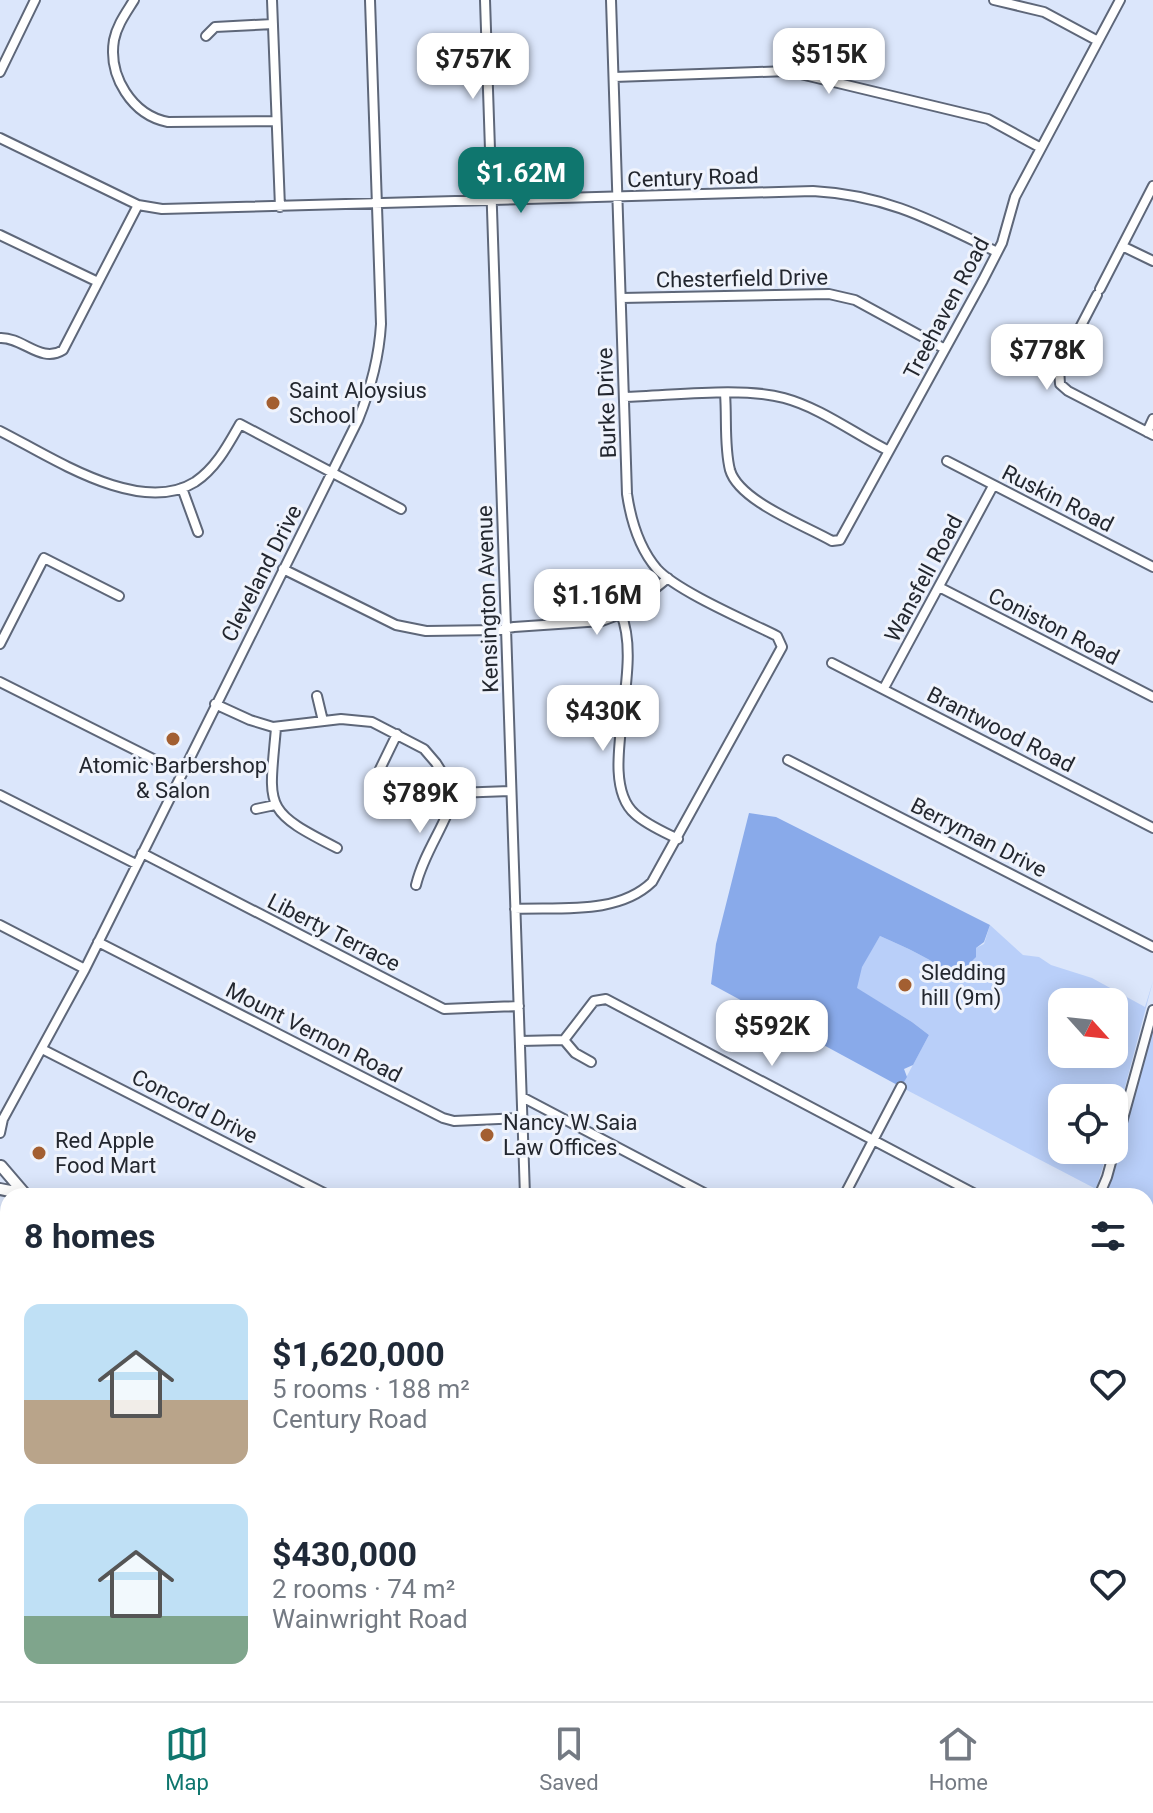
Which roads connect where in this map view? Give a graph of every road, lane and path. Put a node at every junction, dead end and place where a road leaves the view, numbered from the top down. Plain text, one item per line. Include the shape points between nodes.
1 (35, 0) edge
2 (134, 0) edge
3 (272, 0) edge
4 (370, 0) edge
5 (485, 0) edge
6 (611, 0) edge
7 (994, 0) edge
8 (1120, 0) edge
9 (273, 24) junction
10 (206, 36) dead end
11 (1098, 41) junction
12 (0, 72) edge
13 (614, 77) junction
14 (276, 121) junction
15 (0, 138) edge
16 (1041, 148) junction
17 (1153, 186) edge
18 (618, 197) junction
19 (492, 200) junction
20 (378, 204) junction
21 (138, 205) junction
22 (280, 207) junction
23 (0, 235) edge
24 (1122, 246) junction
25 (997, 252) junction
26 (1153, 261) edge
27 (98, 282) junction
28 (621, 298) junction
29 (0, 338) edge
30 (945, 349) junction
31 (725, 394) junction
32 (624, 397) junction
33 (1153, 419) edge
34 (0, 431) edge
35 (1150, 433) edge
36 (889, 451) junction
37 (947, 461) dead end
38 (331, 473) junction
39 (993, 486) junction
40 (182, 488) junction
41 (401, 509) dead end
42 (198, 532) dead end
43 (1153, 567) edge
44 (283, 569) junction
45 (668, 578) junction
46 (939, 587) junction
47 (119, 596) dead end
48 (621, 614) junction
49 (506, 628) junction
50 (0, 644) edge
51 (832, 663) dead end
52 (0, 682) edge
53 (884, 688) junction
54 (317, 696) dead end
55 (1153, 697) edge
56 (215, 704) junction
57 (323, 721) junction
58 (276, 728) junction
59 (397, 734) junction
60 (788, 760) dead end
61 (380, 769) dead end
62 (181, 773) junction
63 (511, 791) junction
64 (455, 793) junction
65 (0, 795) edge
66 (275, 805) junction
67 (256, 809) dead end
68 (1153, 828) edge
69 (678, 839) junction
70 (337, 848) dead end
71 (142, 853) junction
72 (136, 864) junction
73 (416, 885) dead end
74 (515, 909) junction
75 (0, 925) edge
76 (98, 942) junction
77 (1153, 947) edge
78 (85, 969) junction
79 (519, 1006) junction
80 (1153, 1010) edge
81 (564, 1040) junction
82 (520, 1041) junction
83 (42, 1049) junction
84 (591, 1062) dead end
85 (901, 1087) dead end
86 (522, 1097) junction
87 (522, 1118) junction
88 (2, 1121) edge
89 (0, 1133) edge
90 (873, 1140) junction
91 (0, 1167) edge
92 (20, 1188) edge
93 (314, 1188) edge
94 (525, 1188) edge
95 (695, 1188) edge
96 (848, 1188) edge
97 (964, 1188) edge
98 (1102, 1188) edge

1 - 12 street
2 - 14 street via 117,31 113,54 122,86 137,106 153,117 178,123
3 - 9 street
4 - 20 street, Cleveland Drive
5 - 19 street, Kensington Avenue
6 - 13 street, Burke Drive
7 - 11 street via 1044,12
8 - 11 street, Treehaven Road
9 - 10 street via 215,27
9 - 14 street
11 - 16 street, Treehaven Road
13 - 16 street via 788,71 988,119
13 - 18 street, Burke Drive
14 - 22 street
15 - 21 street, Century Road
16 - 25 street, Treehaven Road via 1015,197
17 - 24 street
18 - 19 street, Century Road
18 - 25 street, Century Road via 837,192 919,213
18 - 28 street, Burke Drive
19 - 20 street, Century Road
19 - 49 street, Kensington Avenue
20 - 22 street, Century Road
20 - 38 street, Cleveland Drive via 378,357 369,392
21 - 22 street, Century Road via 177,211
21 - 27 street
23 - 27 street
24 - 26 street
24 - 35 street via 1058,379 1068,391
25 - 30 street, Treehaven Road
27 - 29 street via 58,354 45,355
28 - 30 street, Chesterfield Drive via 829,294 863,304
28 - 32 street, Burke Drive
30 - 36 street, Treehaven Road
31 - 32 street
31 - 36 street via 767,394 794,401
31 - 36 street, Treehaven Road via 729,467 737,485 836,541
32 - 45 street, Burke Drive via 632,520 649,558
33 - 35 street
34 - 40 street via 125,489 153,493
37 - 39 street, Ruskin Road
38 - 40 street via 240,424 216,462
38 - 41 street
38 - 44 street, Cleveland Drive
39 - 43 street, Ruskin Road
39 - 46 street, Wansfell Road
40 - 42 street
44 - 49 street via 402,627
44 - 56 street, Cleveland Drive
45 - 48 street
45 - 69 street, Burke Drive via 782,642
46 - 53 street, Wansfell Road
46 - 55 street, Coniston Road
47 - 50 street via 44,558
48 - 49 street via 593,622
48 - 69 street via 630,660 620,791 635,814
49 - 63 street, Kensington Avenue
51 - 53 street, Brantwood Road
52 - 62 street
53 - 68 street, Brantwood Road
54 - 57 street
56 - 58 street
56 - 62 street, Cleveland Drive
57 - 58 street
57 - 59 street via 365,720
58 - 66 street via 271,783
59 - 61 street
59 - 64 street via 430,756
60 - 77 street, Berryman Drive
62 - 71 street, Cleveland Drive
63 - 64 street
63 - 74 street, Kensington Avenue
64 - 73 street
65 - 72 street
66 - 67 street
66 - 70 street via 290,823
69 - 74 street via 659,874 632,898
71 - 72 street, Cleveland Drive
71 - 79 street, Liberty Terrace via 444,1009
72 - 76 street, Cleveland Drive
74 - 79 street, Kensington Avenue
75 - 78 street
76 - 78 street, Cleveland Drive
76 - 87 street, Mount Vernon Road via 443,1118
78 - 83 street, Cleveland Drive
79 - 82 street, Kensington Avenue
80 - 98 street
81 - 82 street
81 - 84 street
81 - 90 street via 588,1006 606,999
82 - 86 street, Kensington Avenue
83 - 88 street, Cleveland Drive
83 - 93 street, Concord Drive
85 - 90 street
86 - 87 street, Kensington Avenue
86 - 95 street
87 - 94 street, Kensington Avenue
88 - 89 street, Cleveland Drive
90 - 96 street
90 - 97 street
91 - 92 main road

